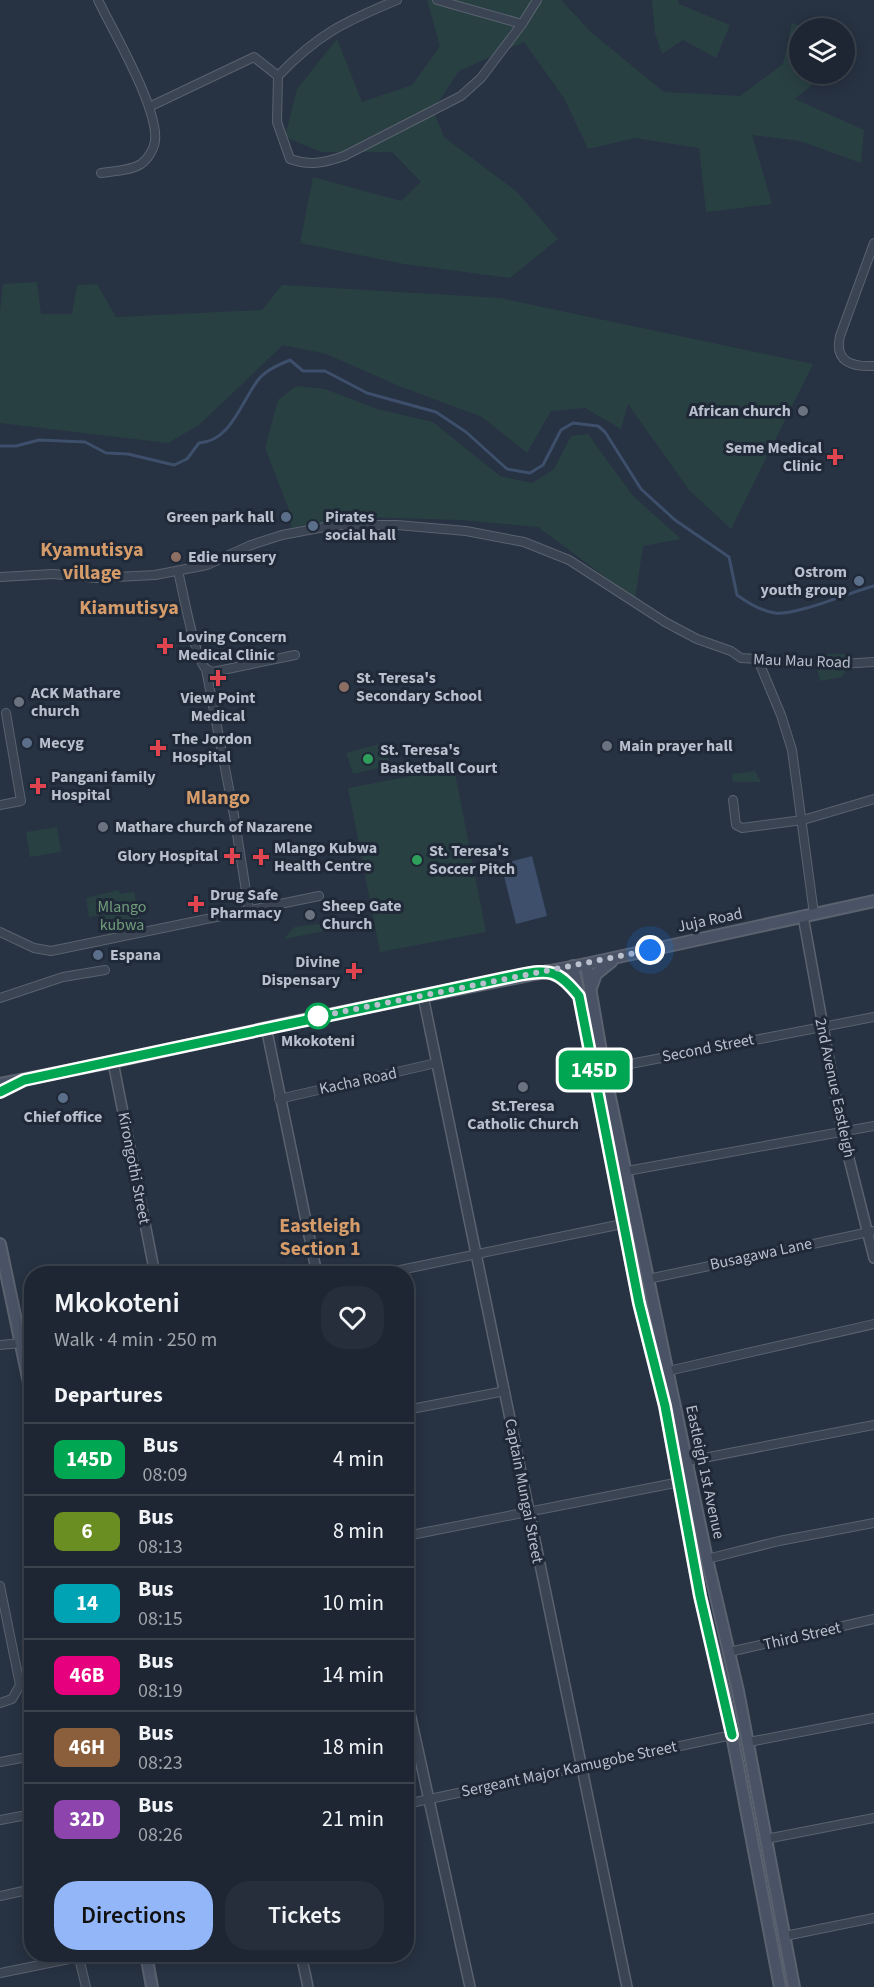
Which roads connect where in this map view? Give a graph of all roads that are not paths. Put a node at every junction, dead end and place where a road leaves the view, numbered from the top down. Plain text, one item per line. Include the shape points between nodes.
1 (98, 0) edge
2 (397, 0) edge
3 (437, 0) edge
4 (537, 0) edge
5 (522, 24) junction
6 (278, 76) junction
7 (149, 107) junction
8 (101, 173) dead end
9 (874, 243) edge
10 (874, 366) edge
11 (178, 571) junction
12 (0, 577) edge
13 (295, 655) dead end
14 (758, 660) junction
15 (874, 662) edge
16 (206, 669) junction
17 (6, 713) dead end
18 (874, 799) edge
19 (733, 800) dead end
20 (0, 805) edge
21 (803, 820) junction
22 (319, 896) dead end
23 (874, 901) edge
24 (249, 910) junction
25 (808, 915) junction
26 (0, 932) edge
27 (626, 955) junction
28 (586, 964) junction
29 (573, 966) junction
30 (105, 970) dead end
31 (546, 970) junction
32 (591, 993) junction
33 (423, 996) junction
34 (579, 996) junction
35 (0, 998) edge
36 (874, 1017) edge
37 (822, 1026) junction
38 (266, 1027) junction
39 (114, 1062) junction
40 (436, 1063) junction
41 (599, 1070) junction
42 (24, 1080) junction
43 (0, 1084) edge
44 (0, 1092) edge
45 (279, 1099) junction
46 (874, 1126) edge
47 (842, 1131) junction
48 (627, 1171) junction
49 (636, 1222) junction
50 (623, 1224) junction
51 (872, 1232) edge
52 (0, 1244) edge
53 (476, 1255) junction
54 (874, 1258) edge
55 (153, 1266) edge
56 (315, 1266) edge
57 (414, 1267) edge
58 (648, 1279) junction
59 (874, 1324) edge
60 (24, 1334) edge
61 (24, 1342) edge
62 (0, 1345) edge
63 (668, 1371) junction
64 (505, 1391) junction
65 (414, 1408) edge
66 (874, 1425) edge
67 (688, 1461) junction
68 (680, 1482) junction
69 (529, 1512) junction
70 (874, 1523) edge
71 (414, 1534) edge
72 (707, 1559) junction
73 (0, 1587) edge
74 (874, 1619) edge
75 (729, 1652) junction
76 (0, 1703) edge
77 (874, 1718) edge
78 (414, 1733) edge
79 (732, 1735) junction
80 (748, 1742) junction
81 (24, 1758) edge
82 (0, 1762) edge
83 (580, 1766) junction
84 (428, 1799) junction
85 (414, 1802) edge
86 (24, 1816) edge
87 (874, 1818) edge
88 (0, 1820) edge
89 (766, 1839) junction
90 (24, 1891) edge
91 (0, 1896) edge
92 (874, 1918) edge
93 (785, 1936) junction
94 (49, 1962) edge
95 (80, 1962) edge
96 (147, 1962) edge
97 (303, 1962) edge
98 (0, 1972) edge
99 (86, 1987) edge
100 (152, 1987) edge
101 (308, 1987) edge
102 (470, 1987) edge
103 (627, 1987) edge
104 (780, 1987) edge
105 (794, 1987) edge

1 - 7 street
2 - 6 street via 328,31
3 - 5 street
4 - 5 street
5 - 6 street via 481,78 461,96 323,163 290,159 277,122
6 - 7 street via 254,57
7 - 8 street via 155,132 150,154 134,168
9 - 10 street via 837,351 857,366
11 - 12 street, Mau Mau Road via 97,579 53,574
11 - 14 street, Mau Mau Road via 207,565 282,535 335,525 466,531 524,542 569,560 697,639 741,658
11 - 16 street via 195,644
13 - 16 street via 213,672
14 - 15 street, Mau Mau Road
14 - 21 street via 786,728
16 - 24 street
17 - 20 street via 21,801
18 - 21 street
19 - 21 street via 738,827
21 - 25 street
22 - 24 street
23 - 25 main road, Juja Road
24 - 26 street via 51,951 34,948
25 - 27 main road, Juja Road
25 - 37 street, 2nd Avenue Eastleigh
27 - 28 main road, Juja Road
27 - 32 main road via 600,968
28 - 29 main road, Juja Road
28 - 32 main road, Eastleigh 1st Avenue
29 - 31 main road, Juja Road
29 - 34 main road, Eastleigh 1st Avenue
30 - 35 street via 63,977
31 - 33 main road, Juja Road
31 - 34 main road via 565,980
32 - 41 main road, Eastleigh 1st Avenue
33 - 38 main road, Juja Road
33 - 40 street, Captain Mungai Street
34 - 41 main road, Eastleigh 1st Avenue
36 - 37 street, Second Street
37 - 41 street, Second Street
37 - 47 street, 2nd Avenue Eastleigh
38 - 39 main road, Juja Road
38 - 45 street
39 - 42 main road, Juja Road
39 - 55 street, Kirongothi Street
40 - 45 street, Kacha Road
40 - 53 street, Captain Mungai Street
41 - 48 main road, Eastleigh 1st Avenue
41 - 50 main road, Eastleigh 1st Avenue
42 - 43 main road, Juja Road
42 - 44 main road, Juja Road
45 - 56 street
46 - 47 street
47 - 48 street
47 - 51 street, 2nd Avenue Eastleigh
48 - 49 main road, Eastleigh 1st Avenue
49 - 50 street
49 - 58 main road, Eastleigh 1st Avenue
50 - 53 street
50 - 68 main road, Eastleigh 1st Avenue
51 - 54 street, 2nd Avenue Eastleigh
51 - 58 street, Busagawa Lane
52 - 60 main road
53 - 57 street
53 - 64 street, Captain Mungai Street
58 - 63 main road, Eastleigh 1st Avenue
59 - 63 street
61 - 62 street
63 - 67 main road, Eastleigh 1st Avenue
64 - 65 street
64 - 69 street, Captain Mungai Street
66 - 67 street
67 - 72 main road, Eastleigh 1st Avenue
68 - 69 street
68 - 79 main road, Eastleigh 1st Avenue via 700,1596
69 - 71 street
69 - 83 street, Captain Mungai Street
70 - 72 street
72 - 75 main road, Eastleigh 1st Avenue
73 - 76 street via 20,1685 12,1700
74 - 75 street, Third Street
75 - 80 main road, Eastleigh 1st Avenue
77 - 80 street
78 - 84 street
79 - 83 street, Sergeant Major Kamugobe Street
79 - 104 main road, Eastleigh 1st Avenue
80 - 89 main road, Eastleigh 1st Avenue
81 - 82 street
83 - 84 street, Sergeant Major Kamugobe Street
83 - 103 street, Captain Mungai Street
84 - 85 street, Sergeant Major Kamugobe Street
84 - 102 street
86 - 88 street
87 - 89 street
89 - 93 main road, Eastleigh 1st Avenue
90 - 91 street
92 - 93 street
93 - 105 main road, Eastleigh 1st Avenue
94 - 98 street
95 - 99 street
96 - 100 main road
97 - 101 street

